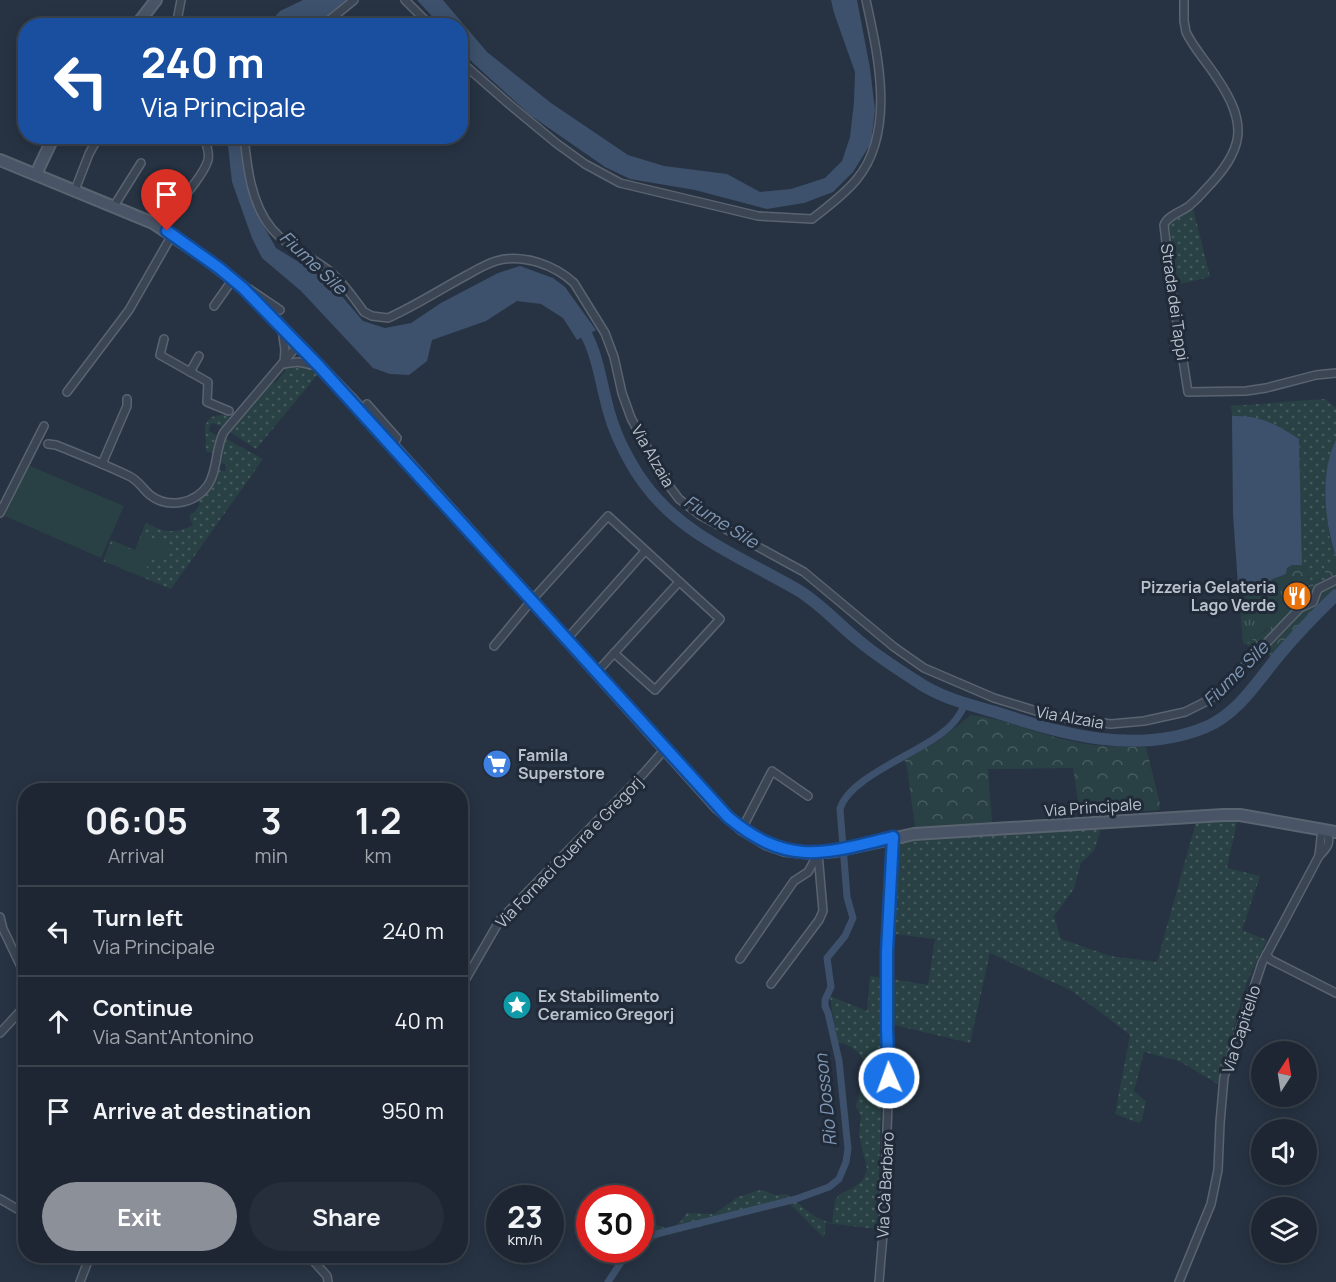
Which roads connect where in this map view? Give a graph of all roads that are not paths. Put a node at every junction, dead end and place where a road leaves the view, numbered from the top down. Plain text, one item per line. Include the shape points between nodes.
1 (156, 0) edge
2 (181, 0) edge
3 (354, 0) edge
4 (405, 0) edge
5 (866, 0) edge
6 (1184, 0) edge
7 (142, 18) edge
8 (178, 18) edge
9 (332, 18) edge
10 (423, 18) edge
11 (468, 68) edge
12 (50, 144) edge
13 (94, 144) edge
14 (206, 144) edge
15 (245, 144) edge
16 (0, 160) edge
17 (141, 163) dead end
18 (36, 174) junction
19 (75, 190) junction
20 (114, 207) junction
21 (159, 227) junction
22 (172, 235) junction
23 (233, 279) junction
24 (243, 288) junction
25 (214, 306) dead end
26 (280, 310) dead end
27 (282, 328) junction
28 (164, 339) dead end
29 (298, 345) junction
30 (199, 356) dead end
31 (283, 364) junction
32 (319, 366) junction
33 (190, 372) junction
34 (1336, 373) edge
35 (67, 392) dead end
36 (127, 399) dead end
37 (367, 404) dead end
38 (229, 411) dead end
39 (44, 426) dead end
40 (48, 444) dead end
41 (393, 446) junction
42 (102, 464) junction
43 (0, 513) edge
44 (645, 551) junction
45 (1336, 580) edge
46 (679, 582) junction
47 (532, 600) junction
48 (567, 639) junction
49 (494, 646) dead end
50 (614, 653) junction
51 (596, 673) junction
52 (665, 749) junction
53 (808, 796) dead end
54 (742, 829) junction
55 (1328, 831) edge
56 (893, 837) junction
57 (1336, 842) edge
58 (1328, 846) junction
59 (818, 853) junction
60 (1319, 856) junction
61 (0, 917) edge
62 (1266, 955) junction
63 (740, 959) dead end
64 (18, 960) edge
65 (468, 975) edge
66 (771, 984) dead end
67 (1336, 993) edge
68 (18, 1014) edge
69 (0, 1033) edge
70 (0, 1199) edge
71 (18, 1209) edge
72 (87, 1263) edge
73 (315, 1263) edge
74 (80, 1282) edge
75 (328, 1282) edge
76 (879, 1282) edge
77 (1179, 1282) edge

1 - 7 main road
2 - 8 street
3 - 9 street
4 - 10 street
5 - 11 street via 876,56 878,130 859,177 812,219 758,216 620,183 585,164
6 - 34 street, Strada dei Tappi via 1186,32 1224,90 1239,135 1235,152 1224,169 1188,207 1164,223 1188,392 1246,391
12 - 18 main road
13 - 19 street
14 - 21 street via 208,161
15 - 45 street, Via Alzaia via 250,180 262,215 281,238 329,271 364,312 372,316 388,318 402,312 497,260 531,260 568,278 605,333 631,418 679,499 804,572 894,647 924,668 951,680 1037,712 1083,722 1122,724 1185,712 1209,700 1300,608 1313,602 1318,589
16 - 18 main road, Via Principale
17 - 20 street
18 - 19 main road, Via Principale
19 - 20 main road, Via Principale
20 - 21 main road, Via Principale
21 - 22 main road, Via Principale
22 - 23 main road, Via Principale
22 - 35 street via 129,310
23 - 24 main road, Via Principale
23 - 25 street
24 - 26 street via 252,289
24 - 27 main road, Via Principale
27 - 29 main road, Via Principale
27 - 31 street
28 - 33 street via 160,356
29 - 31 street
29 - 32 main road, Via Principale
30 - 33 street
31 - 32 street
31 - 42 street via 225,432 209,483 190,500 176,504 161,501 133,478
32 - 41 main road, Via Principale
33 - 38 street via 208,382 207,402
36 - 42 street
37 - 41 street via 397,438
39 - 43 street
40 - 42 street
41 - 47 main road, Via Principale
44 - 46 street
44 - 47 street via 608,516
44 - 48 street
46 - 50 street
46 - 50 street via 720,619 656,690
47 - 48 main road, Via Principale
47 - 49 street
48 - 51 main road, Via Principale
50 - 51 street
51 - 52 main road, Via Principale
52 - 54 main road, Via Principale
52 - 65 street, Via Fornaci Guerra e Gregorj via 500,920
53 - 54 street via 772,771
54 - 59 main road, Via Principale via 784,850
55 - 56 main road, Via Principale via 1223,814
55 - 58 street
55 - 60 street, Via Capitello
56 - 59 main road, Via Principale
56 - 76 street, Via Cà Barbaro via 887,952 889,1078
57 - 58 street, Via Capitello
58 - 60 street, Via Capitello
59 - 63 street via 808,872 794,881
59 - 66 street via 822,911 819,920
60 - 62 street, Via Capitello
61 - 64 street
62 - 67 street
62 - 77 street, Via Capitello via 1224,1077 1218,1170 1211,1204
68 - 69 street
70 - 71 street
72 - 74 street
73 - 75 street

